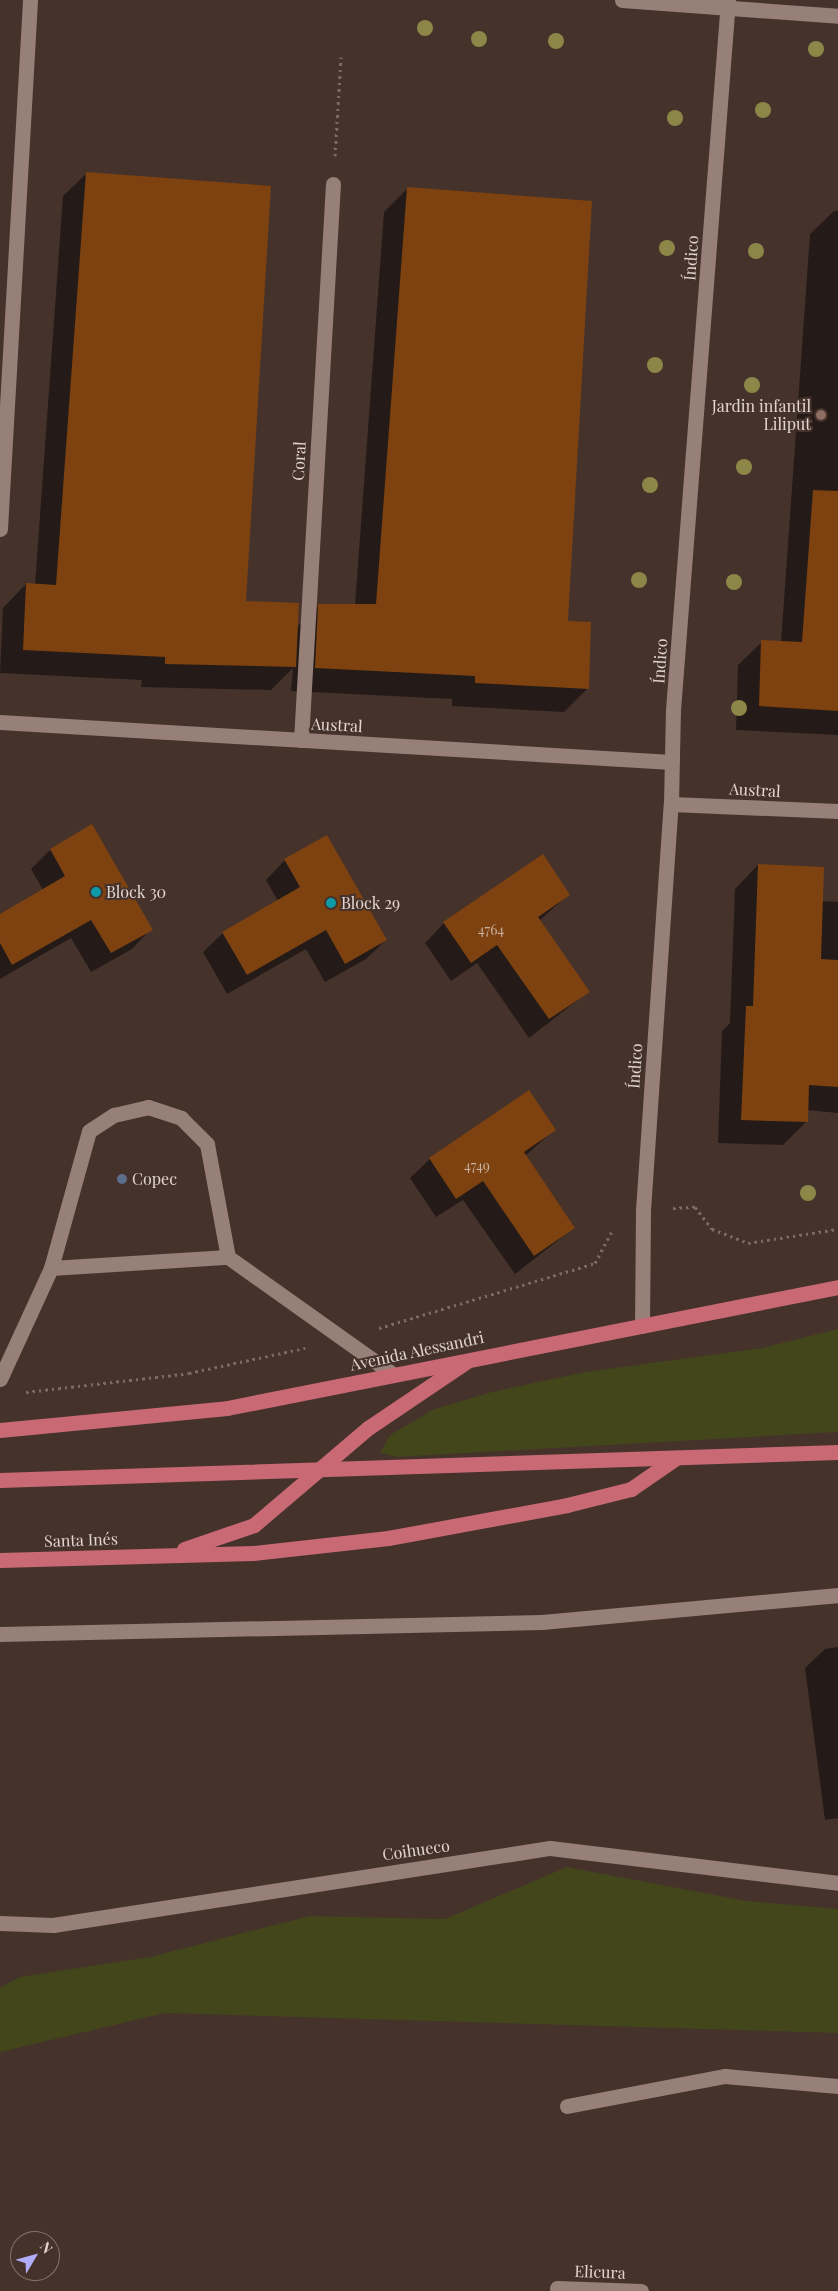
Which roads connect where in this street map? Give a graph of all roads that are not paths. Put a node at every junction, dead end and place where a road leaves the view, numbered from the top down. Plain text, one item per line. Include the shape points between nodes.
1 (30, 0) edge
2 (622, 0) edge
3 (728, 4) edge
4 (838, 16) edge
5 (333, 184) road end
6 (0, 529) edge
7 (0, 722) edge
8 (301, 740) junction
9 (672, 762) junction
10 (671, 804) junction
11 (838, 811) edge
12 (228, 1257) junction
13 (51, 1268) junction
14 (838, 1287) edge
15 (642, 1326) junction
16 (476, 1356) junction
17 (391, 1373) junction
18 (0, 1379) edge
19 (0, 1430) edge
20 (838, 1452) edge
21 (676, 1458) junction
22 (318, 1472) junction
23 (0, 1480) edge
24 (164, 1554) junction
25 (0, 1560) edge
26 (838, 1595) edge
27 (0, 1634) edge
28 (838, 1884) edge
29 (0, 1922) edge
30 (838, 2086) edge
31 (567, 2106) dead end
32 (557, 2288) dead end
33 (641, 2291) edge

1 - 6 street
2 - 3 street
3 - 4 street
3 - 9 street, Índico
5 - 8 street, Coral
7 - 8 street, Austral
8 - 9 street, Austral
9 - 10 street, Índico
10 - 11 street, Austral
10 - 15 street, Índico via 643,1210
12 - 13 street
12 - 13 street via 207,1144 181,1118 148,1107 114,1115 89,1131
12 - 17 street
13 - 18 street
14 - 15 main road, Avenida Alessandri
15 - 16 main road, Avenida Alessandri
16 - 17 main road, Avenida Alessandri
16 - 22 main road via 368,1428
17 - 19 main road, Avenida Alessandri via 227,1408
20 - 21 main road
21 - 22 main road
21 - 24 main road, Santa Inés via 631,1489 567,1506 332,1546
22 - 23 main road
22 - 24 main road via 254,1525
24 - 25 main road, Santa Inés
26 - 27 street via 542,1622
28 - 29 street, Coihueco via 550,1848 53,1925
30 - 31 street via 725,2076
32 - 33 street, Elicura

